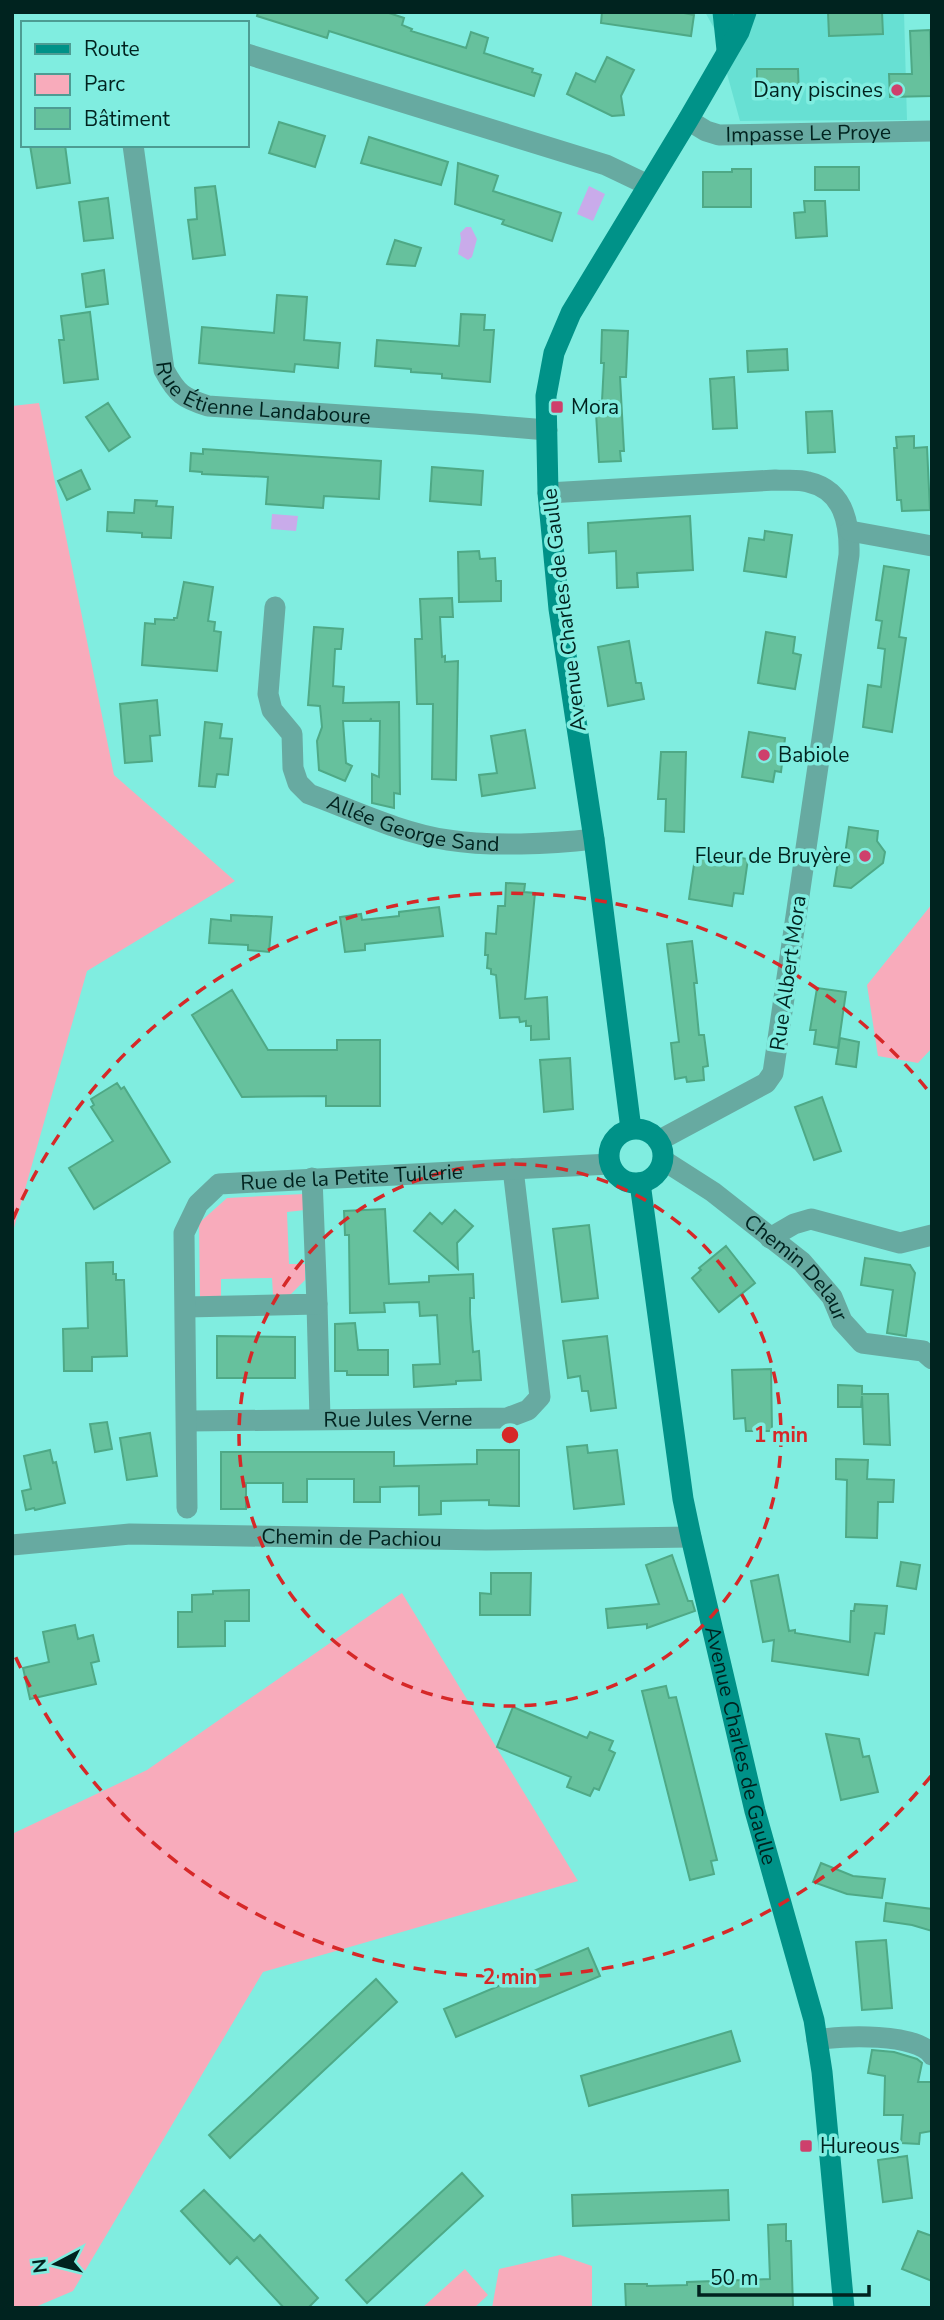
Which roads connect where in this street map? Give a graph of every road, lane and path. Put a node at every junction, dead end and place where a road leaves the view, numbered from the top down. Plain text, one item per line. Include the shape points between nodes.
1 (723, 12) edge
2 (746, 12) edge
3 (727, 50) junction
4 (248, 54) edge
5 (688, 120) junction
6 (932, 131) edge
7 (133, 147) edge
8 (648, 185) junction
9 (547, 430) junction
10 (548, 493) junction
11 (850, 531) junction
12 (932, 546) edge
13 (275, 607) dead end
14 (594, 839) junction
15 (631, 1129) junction
16 (660, 1151) junction
17 (610, 1164) junction
18 (513, 1168) junction
19 (312, 1178) junction
20 (640, 1183) junction
21 (932, 1235) edge
22 (770, 1238) junction
23 (317, 1304) junction
24 (186, 1307) junction
25 (932, 1359) edge
26 (320, 1419) junction
27 (188, 1421) junction
28 (187, 1508) dead end
29 (691, 1537) junction
30 (12, 1545) edge
31 (817, 2040) junction
32 (931, 2053) edge
33 (844, 2308) edge

1 - 3 street
2 - 3 street, Avenue Charles de Gaulle
3 - 5 street, Avenue Charles de Gaulle
4 - 8 street via 606,165
5 - 6 street, Impasse Le Proye via 719,135
5 - 8 street, Avenue Charles de Gaulle
7 - 9 street, Rue Étienne Landaboure via 164,370 187,400 208,406
8 - 9 street, Avenue Charles de Gaulle via 571,313 554,353 545,396
9 - 10 street, Avenue Charles de Gaulle
10 - 11 street, Rue Albert Mora via 808,482 829,490 844,510
10 - 14 street, Avenue Charles de Gaulle via 559,608
11 - 12 street
11 - 16 street, Rue Albert Mora via 773,1073 766,1083
13 - 14 street, Allée George Sand via 268,694 272,710 292,734 293,768 298,783 309,794 447,840 523,843
14 - 15 street, Avenue Charles de Gaulle
15 - 16 street via 651,1134
15 - 17 street via 613,1142
16 - 20 street via 655,1176
16 - 22 street, Chemin Delaur
17 - 18 street, Rue de la Petite Tuilerie
17 - 20 street via 627,1182
18 - 19 street, Rue de la Petite Tuilerie
18 - 26 street, Rue Jules Verne via 540,1398 527,1410 507,1418
19 - 23 street
19 - 24 street, Rue de la Petite Tuilerie via 219,1184 198,1204 184,1233
20 - 29 street, Avenue Charles de Gaulle
21 - 22 street via 900,1243 811,1219
22 - 25 street, Chemin Delaur via 802,1262 862,1343 923,1351
23 - 24 street
23 - 26 street
24 - 27 street, Rue de la Petite Tuilerie
26 - 27 street, Rue Jules Verne
27 - 28 street, Rue de la Petite Tuilerie
29 - 30 street, Chemin de Pachiou via 486,1540 130,1534
29 - 31 street, Avenue Charles de Gaulle via 755,1811
31 - 32 street via 866,2036 923,2045
31 - 33 street, Avenue Charles de Gaulle

